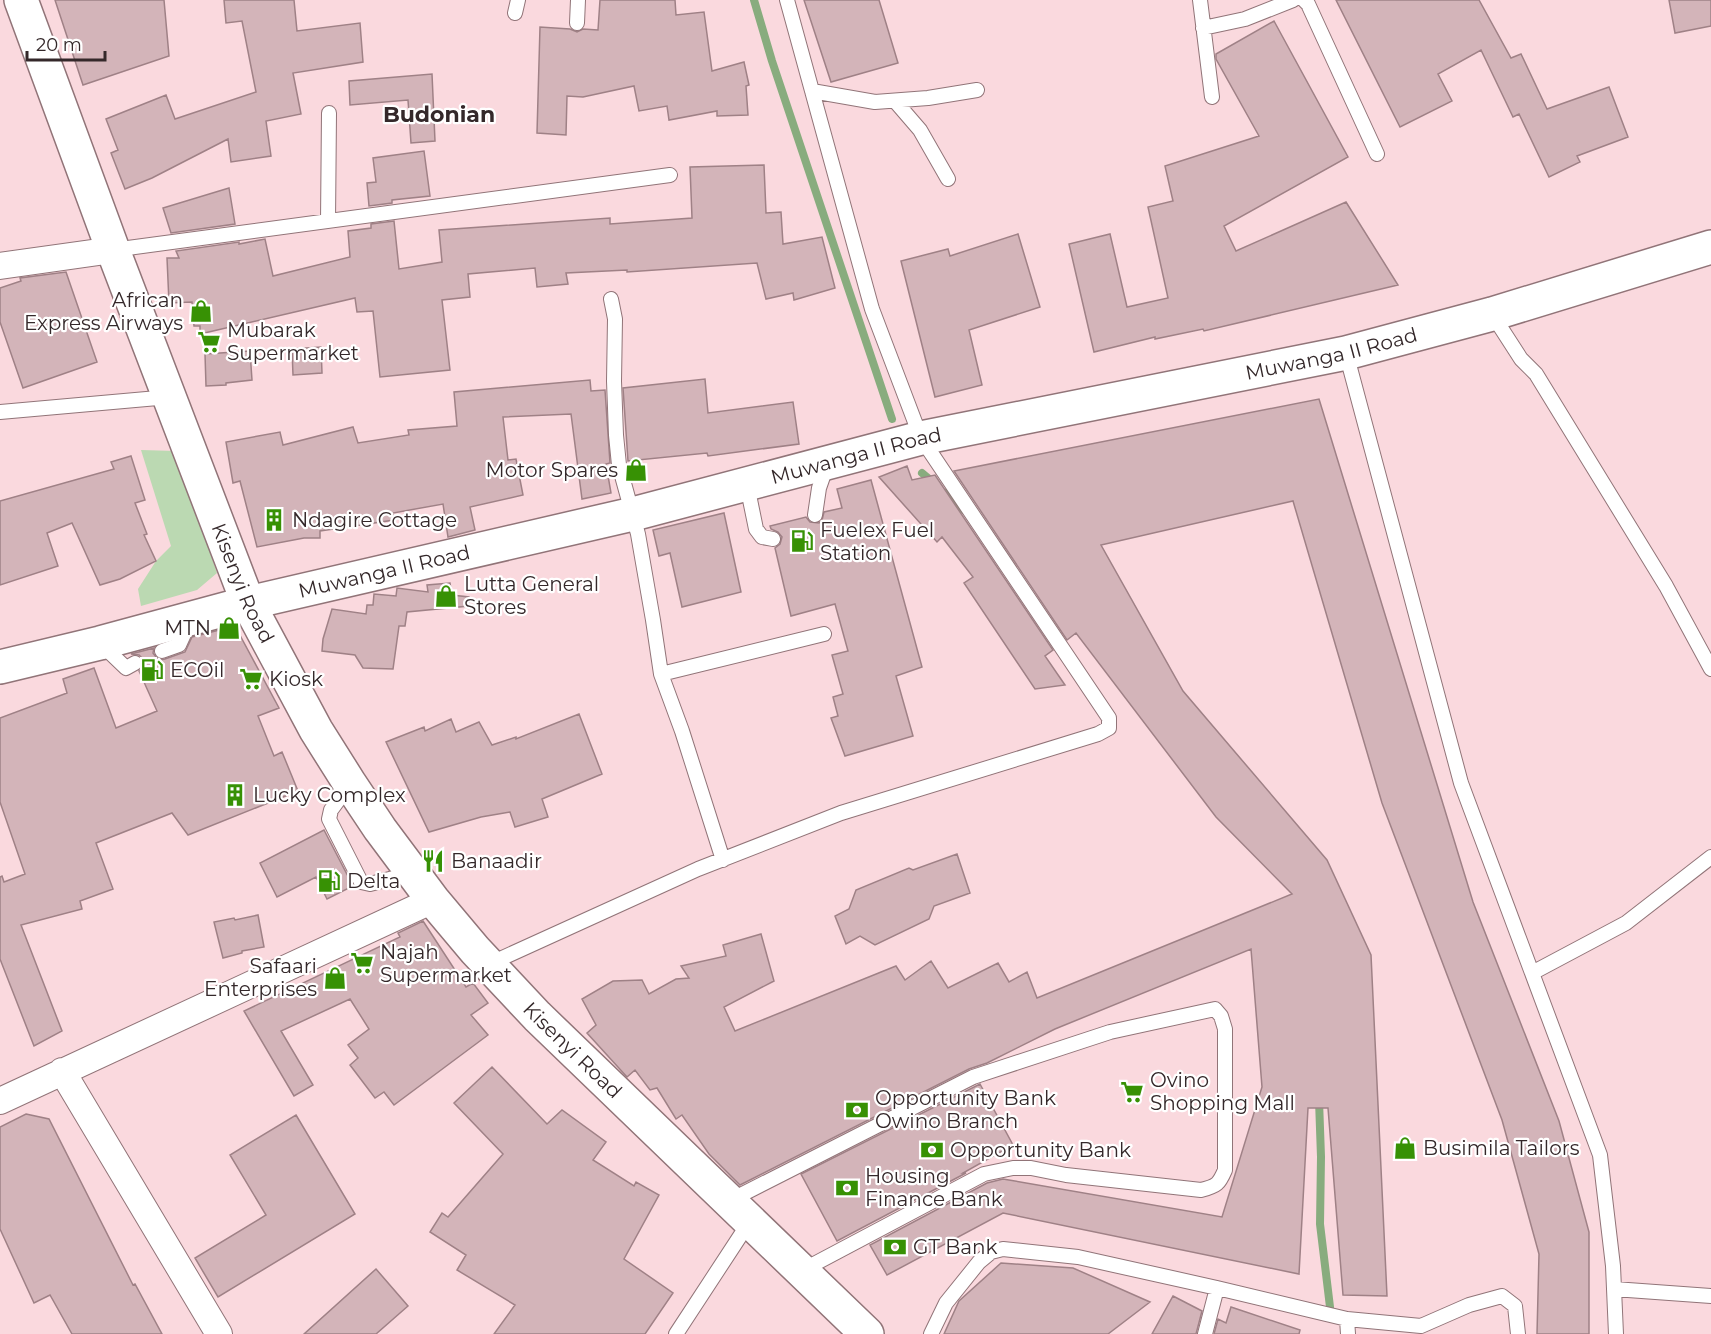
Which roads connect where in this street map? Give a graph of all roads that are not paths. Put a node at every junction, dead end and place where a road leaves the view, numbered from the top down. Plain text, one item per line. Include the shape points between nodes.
1 (21, 0) edge
2 (578, 0) edge
3 (787, 0) edge
4 (1200, 0) edge
5 (1293, 0) edge
6 (1304, 0) edge
7 (577, 23) dead end
8 (1203, 28) junction
9 (977, 90) dead end
10 (812, 91) junction
11 (1212, 96) dead end
12 (896, 100) junction
13 (329, 113) dead end
14 (1377, 154) dead end
15 (670, 174) dead end
16 (948, 179) dead end
17 (328, 221) junction
18 (1711, 247) edge
19 (108, 250) junction
20 (0, 266) edge
21 (611, 299) dead end
22 (1492, 314) junction
23 (1346, 353) junction
24 (169, 397) junction
25 (0, 412) edge
26 (921, 438) junction
27 (827, 463) junction
28 (747, 484) junction
29 (633, 514) junction
30 (815, 515) dead end
31 (773, 538) dead end
32 (248, 603) junction
33 (191, 619) junction
34 (824, 634) dead end
35 (100, 643) junction
36 (162, 651) dead end
37 (135, 663) dead end
38 (0, 667) edge
39 (1711, 669) edge
40 (661, 674) junction
41 (350, 784) junction
42 (1711, 857) edge
43 (723, 860) junction
44 (414, 873) junction
45 (433, 900) junction
46 (488, 964) junction
47 (1532, 973) junction
48 (62, 1071) junction
49 (0, 1101) edge
50 (740, 1211) junction
51 (801, 1270) junction
52 (1217, 1288) junction
53 (1614, 1289) junction
54 (1711, 1296) edge
55 (1347, 1319) junction
56 (219, 1334) edge
57 (676, 1334) edge
58 (867, 1334) edge
59 (931, 1334) edge
60 (1205, 1334) edge
61 (1348, 1334) edge
62 (1518, 1334) edge
63 (1616, 1334) edge

1 - 19 street, Kisenyi Road
2 - 7 lane
3 - 10 lane
4 - 8 lane
5 - 8 lane via 1245,19
6 - 14 lane
8 - 11 lane
9 - 12 lane
10 - 12 lane via 875,102
10 - 26 lane via 872,309
12 - 16 lane via 920,130
13 - 17 lane
15 - 17 lane
17 - 19 lane
18 - 22 street, Muwanga II Road
19 - 20 street
19 - 24 street, Kisenyi Road
21 - 29 lane via 615,319 616,435
22 - 23 street, Muwanga II Road
22 - 39 lane via 1536,374 1666,586
23 - 26 street, Muwanga II Road
23 - 47 lane via 1461,783
24 - 25 lane
24 - 32 street, Kisenyi Road
26 - 27 street, Muwanga II Road
26 - 43 lane via 1109,718 1109,728 841,813
27 - 28 street, Muwanga II Road
27 - 30 lane
28 - 29 street, Muwanga II Road
28 - 31 lane via 756,529 762,537
29 - 32 street, Muwanga II Road
29 - 40 lane
32 - 33 street, Muwanga II Road
32 - 41 street, Kisenyi Road via 316,730
33 - 35 street, Muwanga II Road
33 - 36 lane via 179,645
34 - 40 lane
35 - 37 lane via 126,668
35 - 38 street, Muwanga II Road
40 - 43 lane
41 - 44 street, Kisenyi Road
41 - 44 lane via 329,819 361,882 370,884
42 - 47 lane via 1626,923
43 - 46 lane
44 - 45 street, Kisenyi Road
45 - 46 street, Kisenyi Road
45 - 48 street
46 - 50 street, Kisenyi Road
47 - 53 lane via 1600,1155
48 - 49 street
48 - 56 street
50 - 51 street, Kisenyi Road
50 - 51 lane via 973,1077 1110,1032 1215,1009 1221,1016 1225,1029 1225,1170 1215,1187 1201,1190 1013,1168 984,1174
50 - 57 lane
51 - 58 street, Kisenyi Road
52 - 55 lane
52 - 59 lane via 1078,1257 1003,1249 991,1252 979,1262 946,1303
52 - 60 lane
53 - 54 lane
53 - 63 lane
55 - 61 lane
55 - 62 lane via 1421,1326 1469,1305 1502,1296 1515,1306

